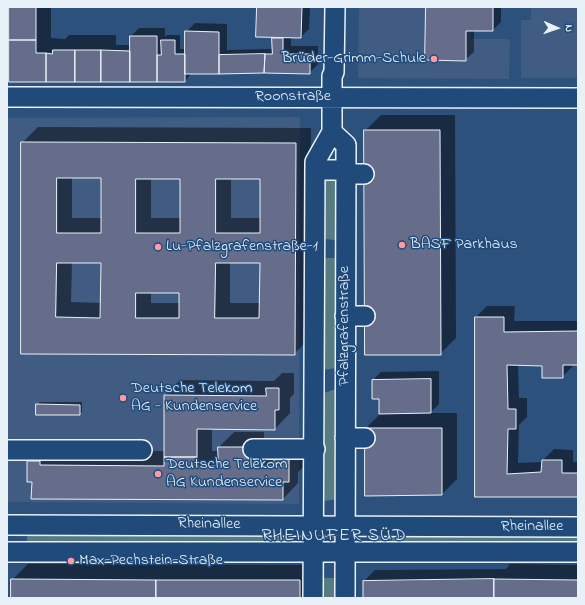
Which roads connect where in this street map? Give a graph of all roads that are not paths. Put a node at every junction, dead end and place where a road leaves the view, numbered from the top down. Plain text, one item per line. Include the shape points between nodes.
1 (334, 7) edge
2 (332, 97) junction
3 (7, 98) edge
4 (578, 98) edge
5 (332, 132) junction
6 (315, 170) junction
7 (346, 174) junction
8 (364, 174) dead end
9 (345, 316) junction
10 (364, 316) dead end
11 (315, 377) junction
12 (345, 377) junction
13 (345, 438) junction
14 (365, 438) dead end
15 (315, 449) junction
16 (7, 450) edge
17 (142, 450) dead end
18 (253, 450) dead end
19 (7, 525) edge
20 (314, 526) junction
21 (345, 526) junction
22 (578, 527) edge
23 (7, 552) edge
24 (345, 552) junction
25 (578, 552) edge
26 (314, 553) junction
27 (314, 598) edge
28 (345, 598) edge

1 - 2 street, Pfalzgrafenstraße
2 - 3 street, Roonstraße
2 - 4 street, Roonstraße
2 - 5 street, Pfalzgrafenstraße
5 - 6 street, Pfalzgrafenstraße via 316,162
5 - 7 street, Pfalzgrafenstraße via 346,144
6 - 7 street via 340,170
6 - 11 street, Pfalzgrafenstraße
7 - 8 street
7 - 9 street, Pfalzgrafenstraße
9 - 10 street
9 - 12 street, Pfalzgrafenstraße
11 - 12 street
11 - 15 street, Pfalzgrafenstraße
12 - 13 street, Pfalzgrafenstraße
13 - 14 street
13 - 21 street, Pfalzgrafenstraße
15 - 18 street
15 - 20 street, Pfalzgrafenstraße
16 - 17 street
19 - 20 street, Rheinallee
20 - 21 street, Rheinallee
20 - 26 street, Pfalzgrafenstraße
21 - 22 street, Rheinallee
21 - 24 street, Pfalzgrafenstraße
23 - 26 street, Rheinallee
24 - 25 street, Rheinallee
24 - 26 street, Rheinallee
24 - 28 street, Pfalzgrafenstraße
26 - 27 street, Pfalzgrafenstraße

